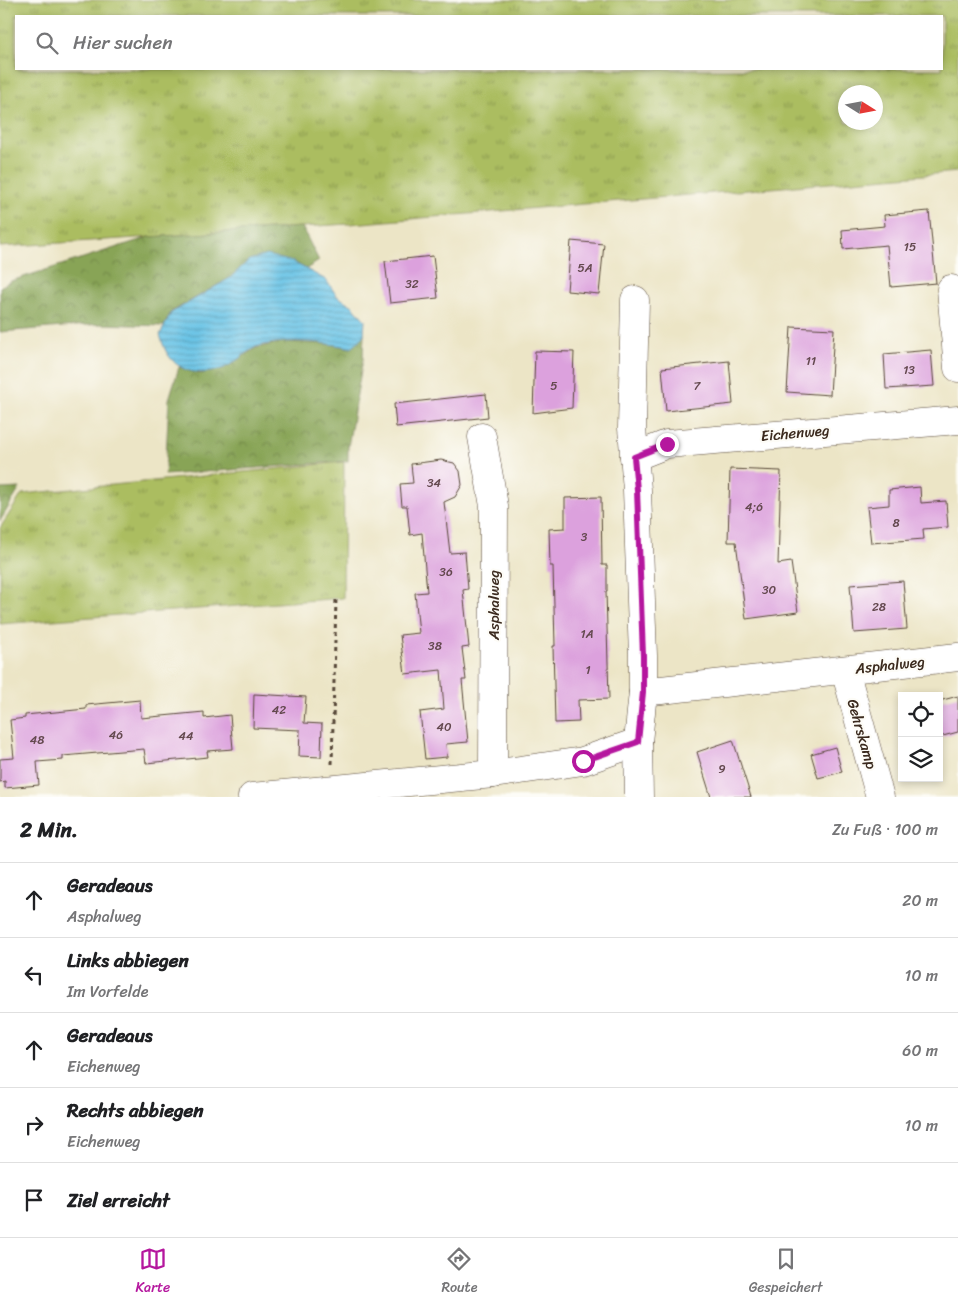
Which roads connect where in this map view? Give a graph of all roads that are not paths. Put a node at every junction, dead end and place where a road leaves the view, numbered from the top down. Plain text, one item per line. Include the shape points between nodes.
1 (951, 289) dead end
2 (635, 300) dead end
3 (958, 368) edge
4 (958, 420) edge
5 (482, 437) dead end
6 (634, 457) junction
7 (958, 658) edge
8 (845, 670) junction
9 (643, 692) junction
10 (638, 742) junction
11 (492, 774) junction
12 (252, 797) edge
13 (639, 797) edge
14 (880, 797) edge

1 - 3 street
2 - 6 street
4 - 6 street, Eichenweg via 667,444
5 - 11 street, Asphalweg via 494,506
6 - 9 street
7 - 8 street, Asphalweg
8 - 9 street, Asphalweg
8 - 14 street, Gehrskamp
9 - 10 street
10 - 11 street via 583,761
10 - 13 street
11 - 12 street

